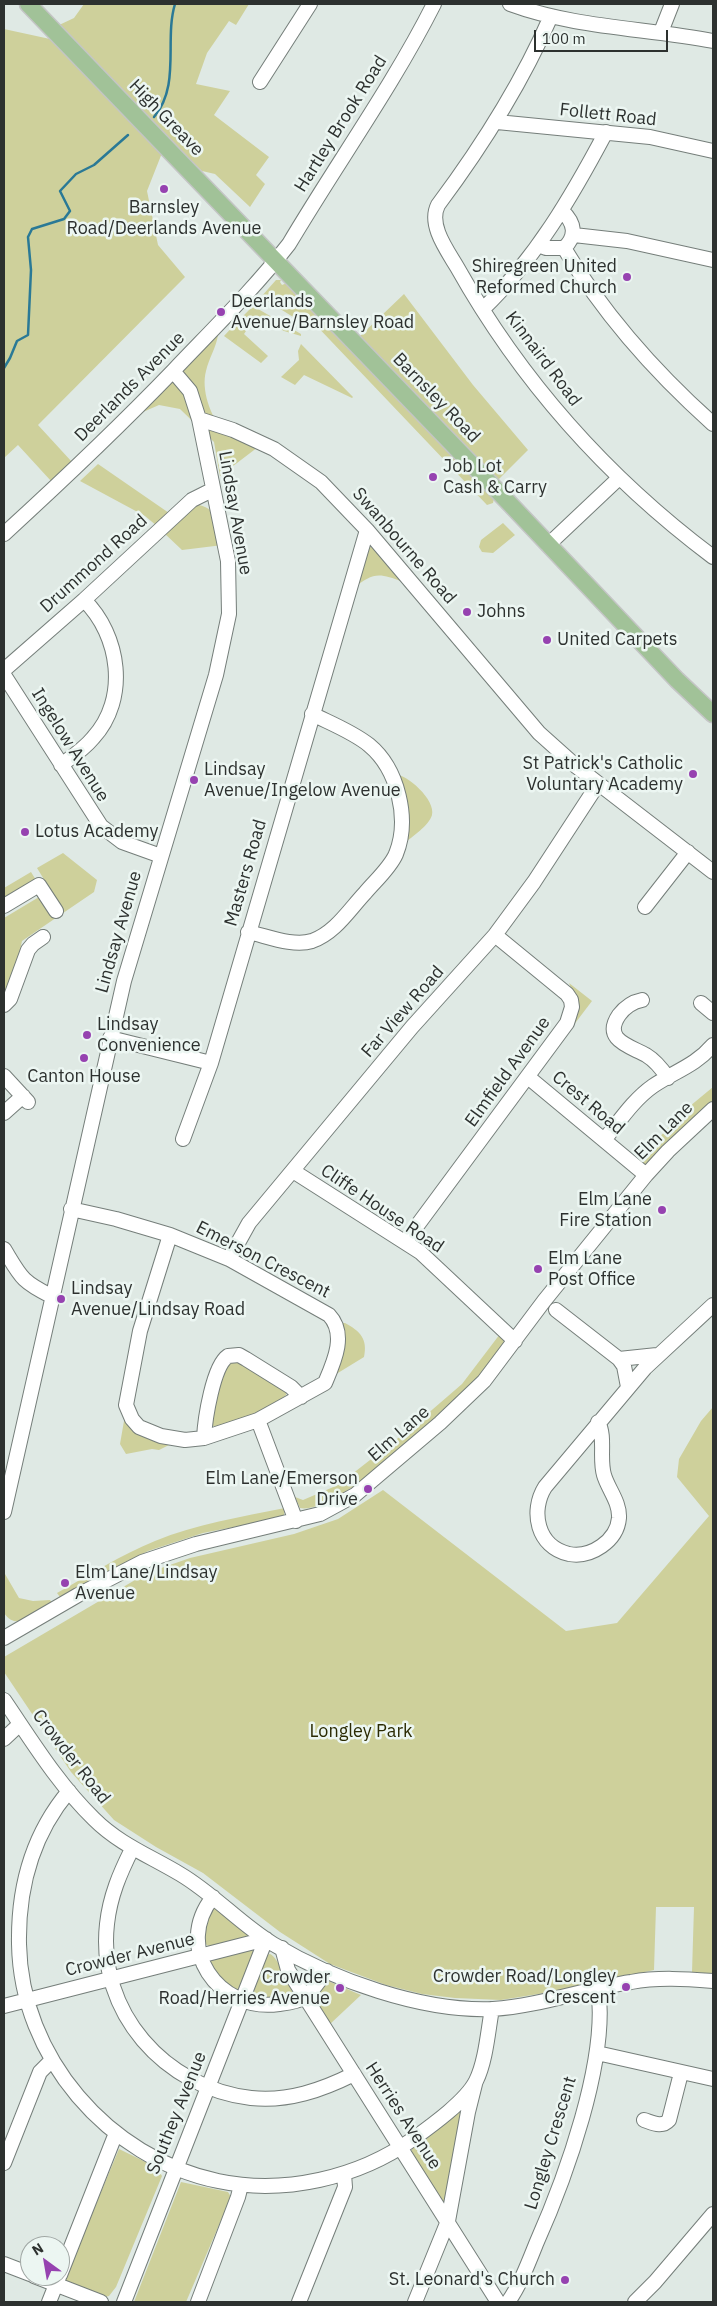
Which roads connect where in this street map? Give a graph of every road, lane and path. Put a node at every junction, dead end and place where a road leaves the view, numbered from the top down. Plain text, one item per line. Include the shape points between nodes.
1 (28, 4) edge
2 (310, 4) edge
3 (434, 4) edge
4 (510, 4) edge
5 (672, 4) edge
6 (550, 16) junction
7 (661, 32) junction
8 (713, 41) edge
9 (260, 82) dead end
10 (497, 122) junction
11 (606, 132) junction
12 (713, 151) edge
13 (562, 211) junction
14 (574, 235) junction
15 (538, 245) junction
16 (564, 248) junction
17 (276, 260) junction
18 (713, 260) edge
19 (483, 309) junction
20 (173, 371) junction
21 (198, 419) junction
22 (713, 424) edge
23 (619, 478) junction
24 (212, 490) junction
25 (367, 530) junction
26 (4, 534) edge
27 (548, 545) junction
28 (713, 557) edge
29 (84, 600) junction
30 (4, 670) edge
31 (4, 675) edge
32 (312, 714) junction
33 (713, 714) edge
34 (61, 765) junction
35 (598, 784) junction
36 (688, 852) junction
37 (161, 856) junction
38 (713, 872) edge
39 (4, 906) edge
40 (645, 907) dead end
41 (56, 911) dead end
42 (248, 932) junction
43 (495, 935) junction
44 (44, 937) dead end
45 (642, 1000) dead end
46 (701, 1002) dead end
47 (4, 1005) edge
48 (713, 1013) edge
49 (110, 1038) junction
50 (713, 1045) edge
51 (211, 1064) junction
52 (4, 1076) edge
53 (528, 1078) junction
54 (668, 1078) junction
55 (713, 1109) edge
56 (4, 1113) edge
57 (183, 1139) dead end
58 (604, 1140) junction
59 (293, 1171) junction
60 (646, 1176) junction
61 (71, 1209) junction
62 (170, 1235) junction
63 (405, 1242) junction
64 (4, 1249) edge
65 (229, 1260) junction
66 (51, 1296) junction
67 (713, 1305) edge
68 (556, 1310) dead end
69 (515, 1341) junction
70 (657, 1355) junction
71 (619, 1359) junction
72 (628, 1387) junction
73 (302, 1397) junction
74 (258, 1420) junction
75 (598, 1422) junction
76 (204, 1438) junction
77 (4, 1512) edge
78 (296, 1521) junction
79 (5, 1635) edge
80 (4, 1700) edge
81 (20, 1724) junction
82 (4, 1739) edge
83 (68, 1791) junction
84 (132, 1849) junction
85 (213, 1897) junction
86 (266, 1939) junction
87 (282, 1948) junction
88 (202, 1956) junction
89 (327, 1970) junction
90 (110, 1980) junction
91 (713, 1981) edge
92 (598, 1988) junction
93 (305, 1997) junction
94 (26, 2000) junction
95 (242, 2000) junction
96 (4, 2006) edge
97 (492, 2009) junction
98 (597, 2053) junction
99 (51, 2061) junction
100 (681, 2073) junction
101 (354, 2074) junction
102 (713, 2079) edge
103 (476, 2081) junction
104 (208, 2086) junction
105 (644, 2120) dead end
106 (116, 2133) junction
107 (401, 2148) junction
108 (4, 2163) edge
109 (175, 2167) junction
110 (344, 2174) junction
111 (241, 2185) junction
112 (713, 2214) edge
113 (448, 2221) junction
114 (70, 2250) edge
115 (4, 2264) edge
116 (20, 2270) edge
117 (70, 2284) edge
118 (56, 2286) edge
119 (497, 2301) edge
120 (49, 2302) edge
121 (101, 2302) edge
122 (124, 2302) edge
123 (198, 2302) edge
124 (299, 2302) edge
125 (415, 2302) edge
126 (634, 2302) edge

1 - 17 main road, High Greave
2 - 9 street
3 - 17 street, Hartley Brook Road via 376,106
4 - 6 street
5 - 7 street
6 - 7 street
6 - 10 street, Kinnaird Road
7 - 8 street
10 - 11 street, Follett Road
10 - 19 street, Kinnaird Road via 438,205 434,218 445,245
11 - 12 street, Follett Road via 650,137
11 - 13 street
13 - 14 street via 569,217
13 - 15 street
14 - 16 street
14 - 18 street via 636,243
15 - 16 street
15 - 19 street via 514,277
16 - 22 street via 626,335
17 - 20 street, Deerlands Avenue
17 - 27 main road, Barnsley Road
19 - 23 street, Kinnaird Road via 536,386
20 - 21 street, Lindsay Avenue via 190,391
20 - 26 street, Deerlands Avenue via 79,466
21 - 24 street, Lindsay Avenue
21 - 25 street, Swanbourne Road via 245,435 291,459 338,497
23 - 27 street
23 - 28 street, Kinnaird Road
24 - 29 street, Drummond Road via 192,500
24 - 37 street, Lindsay Avenue via 228,561 229,614 216,675
25 - 32 street, Masters Road
25 - 35 street, Swanbourne Road via 539,733
27 - 33 main road, Barnsley Road
29 - 30 street, Drummond Road
29 - 34 street via 99,618 113,646 115,689 101,728
31 - 34 street, Ingelow Avenue
32 - 42 street, Masters Road
32 - 42 street via 368,744 385,765 400,799 396,854 326,934 310,942 296,942
34 - 37 street, Ingelow Avenue via 101,826 122,842
35 - 36 street, Swanbourne Road
35 - 43 street, Far View Road
36 - 38 street, Swanbourne Road
36 - 40 street
37 - 49 street, Lindsay Avenue
39 - 41 street via 39,885
42 - 51 street, Masters Road
43 - 53 street, Elmfield Avenue via 571,1000 567,1023
43 - 59 street, Far View Road via 412,1027
44 - 47 street via 28,950 10,999
45 - 54 street via 622,1011 614,1025 615,1033 626,1047 656,1062
46 - 48 street
49 - 51 street
49 - 61 street, Lindsay Avenue
50 - 54 street via 703,1057
51 - 57 street, Masters Road
52 - 56 street via 25,1099
53 - 58 street, Crest Road
53 - 63 street, Elmfield Avenue
54 - 58 street via 640,1097
55 - 60 street, Elm Lane
58 - 60 street, Crest Road
59 - 63 street, Cliffe House Road
59 - 65 street, Far View Road via 249,1223
60 - 69 street, Elm Lane
61 - 62 street, Emerson Crescent
61 - 66 street, Lindsay Avenue
62 - 65 street, Emerson Crescent
62 - 76 street, Emerson Crescent via 140,1331 126,1405 132,1419 148,1432 185,1440
63 - 69 street, Cliffe House Road via 420,1252
64 - 66 street via 28,1285
65 - 73 street, Emerson Crescent via 320,1309 334,1320 338,1344 330,1372 324,1383
66 - 77 street, Lindsay Avenue
67 - 70 street
68 - 71 street
69 - 78 street, Elm Lane via 461,1403 374,1480 338,1505
70 - 71 street
70 - 72 street
71 - 72 street via 624,1366
72 - 75 street
73 - 74 street, Emerson Crescent
73 - 76 street via 239,1355 228,1356 219,1365
74 - 76 street, Emerson Crescent
74 - 78 street
75 - 75 street via 545,1487 537,1504 537,1521 545,1537 551,1545 569,1554 589,1552 607,1543 619,1518 604,1474 602,1433
78 - 79 street, Elm Lane via 196,1544 142,1562
80 - 81 street, Crowder Road
81 - 82 street
81 - 83 street, Crowder Road
83 - 84 street, Crowder Road via 111,1834
83 - 94 street via 42,1831 24,1884 19,1959
84 - 85 street, Crowder Road via 181,1874
84 - 90 street via 115,1887 109,1914 106,1941
85 - 86 street, Crowder Road
85 - 88 street via 203,1910 199,1928 198,1943
86 - 87 street, Crowder Road
86 - 88 street, Crowder Avenue
86 - 95 street, Southey Avenue
87 - 89 street, Crowder Road
87 - 93 street, Herries Avenue via 288,1970
88 - 90 street, Crowder Avenue
88 - 95 street via 206,1971 217,1985
89 - 93 street
89 - 97 street, Crowder Road via 401,1998
90 - 94 street, Crowder Avenue
90 - 104 street via 122,2010 147,2045 187,2077
91 - 92 street, Crowder Road via 661,1979
92 - 97 street, Crowder Road via 542,2002
92 - 98 street, Longley Crescent
93 - 95 street via 275,2005
93 - 101 street, Herries Avenue
94 - 96 street, Crowder Avenue
94 - 99 street
95 - 104 street, Southey Avenue
97 - 103 street
98 - 100 street
98 - 119 street, Longley Crescent via 552,2209 531,2258
99 - 106 street via 79,2099
99 - 108 street via 40,2072
100 - 102 street
100 - 105 street via 666,2124
101 - 104 street via 306,2094 279,2098 252,2098
101 - 107 street, Herries Avenue
103 - 107 street via 451,2110
103 - 113 street
104 - 109 street, Southey Avenue
106 - 109 street
106 - 114 street
107 - 110 street
107 - 113 street, Herries Avenue
109 - 111 street via 204,2178
109 - 122 street, Southey Avenue
110 - 111 street via 309,2182
110 - 124 street via 345,2188
111 - 123 street
112 - 126 street
113 - 119 street, Herries Avenue
113 - 125 street
115 - 116 street
117 - 121 street
118 - 120 street

